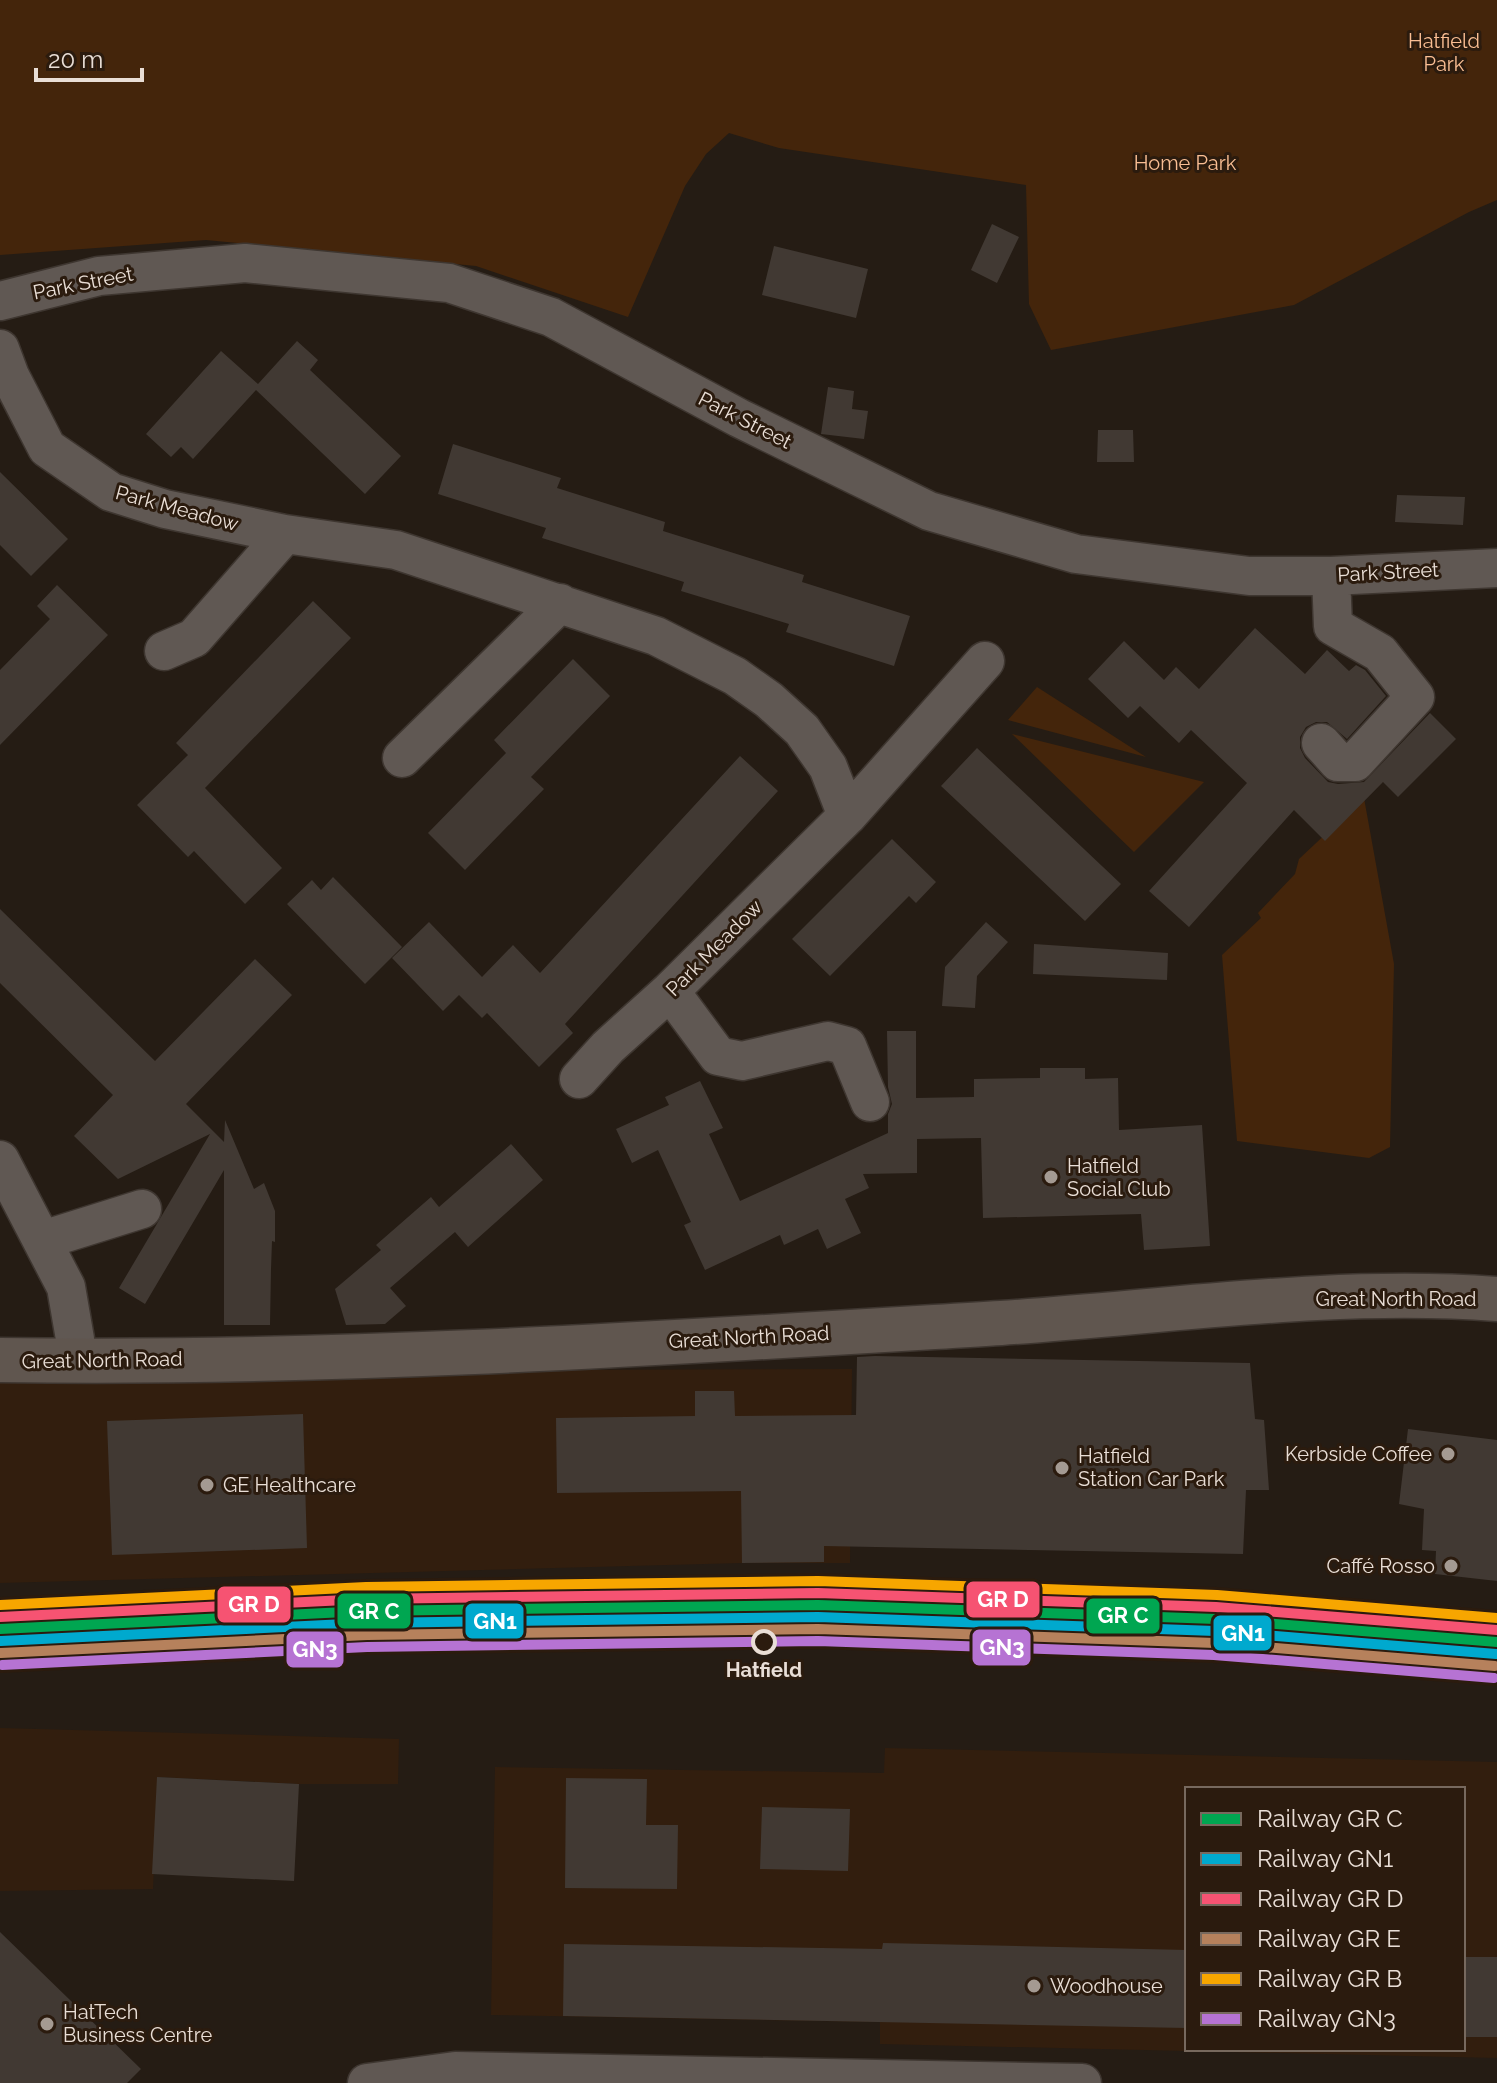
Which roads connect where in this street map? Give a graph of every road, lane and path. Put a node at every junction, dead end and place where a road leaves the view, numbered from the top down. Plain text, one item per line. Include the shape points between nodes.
1 (0, 301) edge
2 (0, 349) edge
3 (285, 534) junction
4 (1497, 568) edge
5 (1331, 576) junction
6 (560, 603) junction
7 (164, 651) dead end
8 (985, 661) dead end
9 (1321, 743) dead end
10 (402, 758) dead end
11 (847, 816) junction
12 (670, 991) junction
13 (579, 1079) dead end
14 (870, 1102) dead end
15 (0, 1160) edge
16 (142, 1209) dead end
17 (43, 1240) junction
18 (1497, 1299) edge
19 (0, 1360) edge
20 (75, 1361) junction
21 (947, 2082) edge
22 (367, 2083) edge
23 (1082, 2083) edge

1 - 5 street, Park Street via 99,276 245,263 449,283 551,317 739,418 929,511 1076,554 1249,576
2 - 3 street, Park Meadow via 47,448 111,492
3 - 6 street, Park Meadow via 396,550
3 - 7 street via 194,638
4 - 5 street, Park Street
5 - 9 street via 1333,626 1380,653 1415,697 1355,762 1338,762
6 - 10 street
6 - 11 street, Park Meadow via 656,636 735,676 769,700 802,730 828,767
8 - 11 street, Park Meadow
11 - 12 street, Park Meadow
12 - 13 street, Park Meadow
12 - 14 street via 718,1056 742,1061 828,1041 847,1046
15 - 17 street
16 - 17 street
17 - 20 street via 66,1287
18 - 20 main road, Great North Road via 1355,1296 492,1352
19 - 20 main road, Great North Road
21 - 22 street via 455,2071
21 - 23 street

